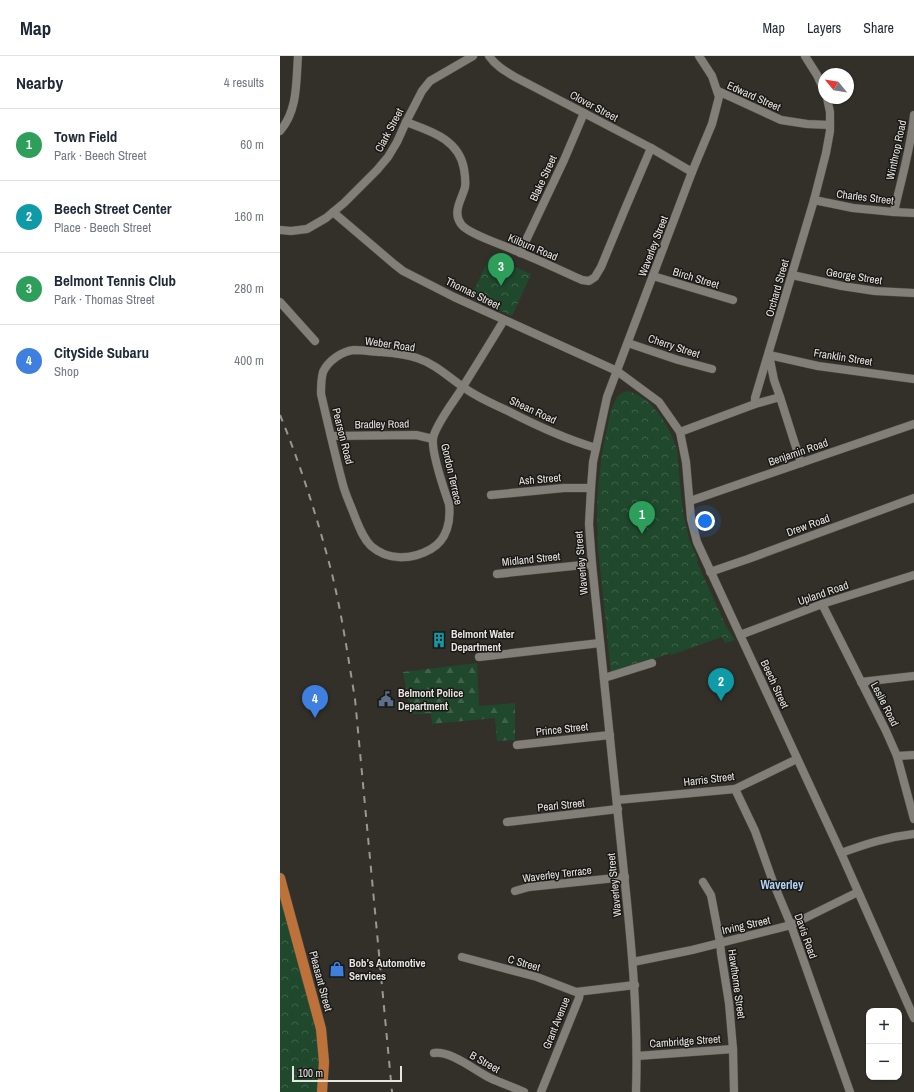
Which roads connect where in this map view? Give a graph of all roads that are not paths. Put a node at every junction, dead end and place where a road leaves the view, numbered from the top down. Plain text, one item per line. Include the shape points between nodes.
1 (298, 56) edge
2 (473, 56) edge
3 (489, 56) edge
4 (699, 56) edge
5 (805, 56) edge
6 (818, 77) edge
7 (718, 91) junction
8 (828, 104) edge
9 (584, 113) junction
10 (914, 115) edge
11 (406, 122) junction
12 (830, 125) junction
13 (280, 131) edge
14 (651, 148) junction
15 (692, 172) junction
16 (814, 200) junction
17 (333, 212) junction
18 (894, 212) junction
19 (914, 213) edge
20 (280, 230) edge
21 (520, 252) junction
22 (792, 275) junction
23 (653, 276) junction
24 (914, 293) edge
25 (733, 300) dead end
26 (280, 302) edge
27 (504, 320) junction
28 (315, 342) dead end
29 (628, 342) junction
30 (354, 350) joint
31 (769, 355) junction
32 (712, 369) dead end
33 (617, 371) junction
34 (914, 379) edge
35 (463, 386) junction
36 (780, 397) junction
37 (755, 404) junction
38 (914, 424) edge
39 (680, 432) junction
40 (331, 436) junction
41 (433, 439) junction
42 (596, 448) junction
43 (801, 463) junction
44 (591, 488) junction
45 (491, 495) dead end
46 (914, 498) edge
47 (690, 501) junction
48 (366, 540) joint
49 (592, 564) junction
50 (710, 572) junction
51 (497, 574) dead end
52 (914, 575) edge
53 (822, 604) junction
54 (740, 635) junction
55 (600, 643) junction
56 (479, 657) dead end
57 (652, 663) dead end
58 (914, 676) edge
59 (604, 678) junction
60 (861, 682) junction
61 (610, 735) junction
62 (517, 746) dead end
63 (914, 755) edge
64 (896, 756) junction
65 (797, 759) junction
66 (735, 789) junction
67 (617, 800) junction
68 (618, 810) junction
69 (914, 819) edge
70 (507, 822) dead end
71 (914, 834) edge
72 (841, 853) junction
73 (625, 877) junction
74 (280, 878) edge
75 (703, 882) dead end
76 (515, 891) dead end
77 (858, 892) junction
78 (791, 925) junction
79 (720, 942) junction
80 (462, 958) dead end
81 (633, 962) junction
82 (635, 985) junction
83 (580, 992) junction
84 (914, 1018) edge
85 (733, 1049) junction
86 (434, 1053) dead end
87 (637, 1056) junction
88 (322, 1092) edge
89 (524, 1092) edge
90 (541, 1092) edge
91 (636, 1092) edge
92 (734, 1092) edge
93 (850, 1092) edge

1 - 13 street via 295,102
2 - 11 street, Clark Street via 430,81
3 - 9 street, Clover Street via 502,69
4 - 7 street
5 - 6 street
7 - 12 street, Edward Street via 781,120
7 - 15 street, Waverley Street via 719,97 712,124
8 - 12 street, Orchard Street
9 - 14 street, Clover Street
9 - 21 street, Blake Street
10 - 18 street, Winthrop Road
11 - 17 street, Clark Street via 383,164
11 - 21 street, Kilburn Road via 442,137 452,145 460,157 466,180 458,208 461,224 469,231
12 - 16 street, Orchard Street
14 - 15 street, Clover Street
14 - 21 street, Kilburn Road via 595,277 589,281 582,280
15 - 23 street, Waverley Street
16 - 18 street, Charles Street via 853,208
16 - 22 street, Orchard Street
17 - 20 street, Clark Street via 307,229
17 - 27 street, Thomas Street via 403,271
18 - 19 street, Charles Street
22 - 24 street, George Street via 875,291
22 - 31 street, Orchard Street
23 - 25 street, Birch Street
23 - 29 street, Waverley Street
26 - 28 street
27 - 33 street, Thomas Street
27 - 35 street, Gordon Terrace
29 - 32 street, Cherry Street
29 - 33 street, Waverley Street
30 - 35 street, Weber Road via 402,354 417,358
30 - 40 street, Pearson Road via 335,358 325,369 322,378 321,394
31 - 34 street, Franklin Street via 818,366
31 - 36 street
31 - 37 street, Orchard Street
33 - 39 street, Beech Street via 659,402
33 - 42 street, Waverley Street via 607,397
35 - 41 street, Gordon Terrace
35 - 42 street, Shean Road via 527,421
36 - 37 street
36 - 43 street
37 - 39 street
38 - 43 street, Benjamin Road
39 - 47 street, Beech Street
40 - 41 street, Bradley Road via 416,435
40 - 48 street, Pearson Road via 344,487
41 - 48 street, Gordon Terrace via 450,512 442,538 433,548 408,558 396,558 386,554 372,547
42 - 44 street, Waverley Street
43 - 47 street, Benjamin Road
44 - 45 street, Ash Street
44 - 49 street, Waverley Street via 589,524
46 - 50 street, Drew Road
47 - 50 street, Beech Street via 691,520 697,542
49 - 51 street, Midland Street
49 - 55 street, Waverley Street
50 - 54 street, Beech Street
52 - 53 street, Upland Road
53 - 54 street, Upland Road
53 - 60 street, Leslie Road
54 - 65 street, Beech Street
55 - 56 street
55 - 59 street, Waverley Street
57 - 59 street
58 - 60 street
59 - 61 street, Waverley Street
60 - 64 street, Leslie Road
61 - 62 street, Prince Street
61 - 67 street, Waverley Street
63 - 64 street
64 - 69 street, Leslie Road
65 - 66 street, Harris Street
65 - 72 street, Beech Street
66 - 67 street, Harris Street
66 - 78 street, Davis Road via 755,831
67 - 68 street, Waverley Street
68 - 70 street, Pearl Street
68 - 73 street, Waverley Street
71 - 72 street via 876,840
72 - 77 street, Beech Street
73 - 76 street, Waverley Terrace via 529,887
73 - 81 street, Waverley Street
74 - 88 main road, Pleasant Street via 321,1029 324,1062
75 - 79 street, Hawthorne Street via 711,895
77 - 78 street, Irving Street
77 - 84 street, Beech Street
78 - 79 street, Irving Street
78 - 93 street, Davis Road
79 - 81 street, Irving Street
79 - 85 street, Hawthorne Street
80 - 83 street, C Street via 537,977
81 - 82 street, Waverley Street
82 - 83 street, Grant Avenue
82 - 87 street, Waverley Street
83 - 90 street, Grant Avenue
85 - 87 street, Cambridge Street
85 - 92 street, Hawthorne Street
86 - 89 street, B Street via 453,1057 490,1078
87 - 91 street, Waverley Street

